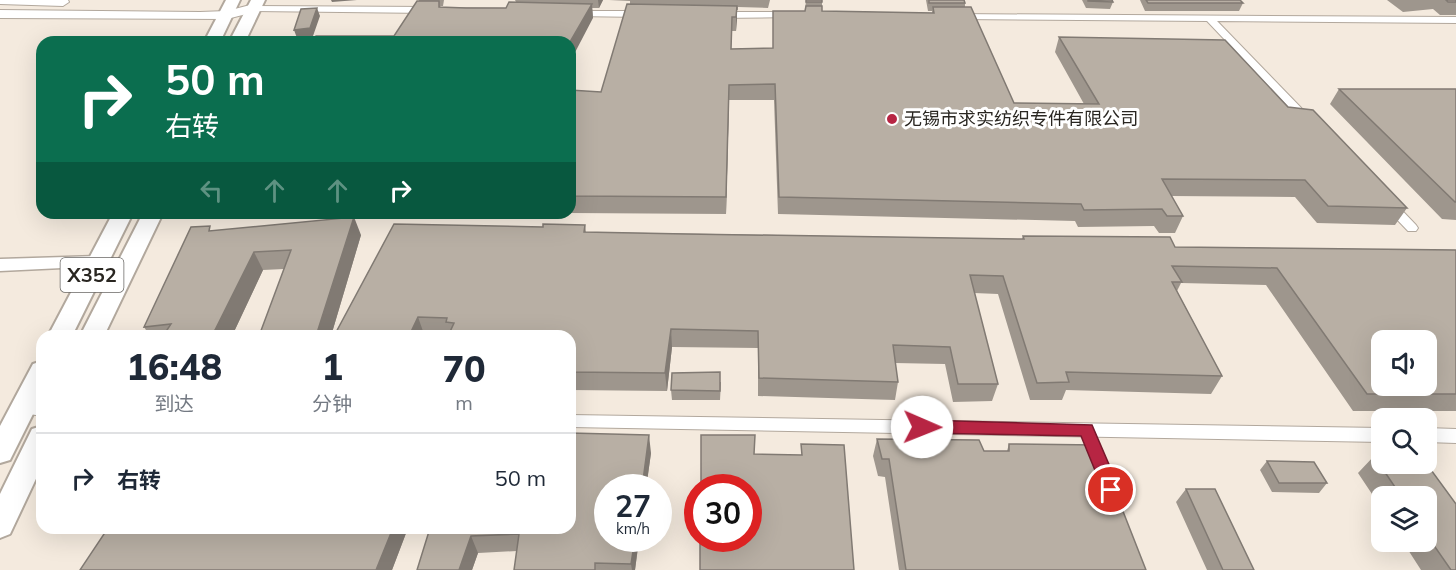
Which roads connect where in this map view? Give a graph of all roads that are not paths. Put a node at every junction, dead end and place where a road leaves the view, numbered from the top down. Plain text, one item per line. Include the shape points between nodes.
1 (0, 0) edge
2 (24, 0) edge
3 (256, 4) edge
4 (231, 6) edge
5 (443, 11) edge
6 (561, 12) edge
7 (0, 14) edge
8 (656, 14) edge
9 (703, 14) edge
10 (797, 15) edge
11 (950, 16) edge
12 (1209, 18) junction
13 (1456, 20) edge
14 (215, 36) edge
15 (240, 36) edge
16 (1314, 127) edge
17 (1379, 194) edge
18 (120, 219) edge
19 (150, 219) edge
20 (1412, 228) dead end
21 (98, 262) junction
22 (0, 265) edge
23 (63, 330) edge
24 (95, 330) edge
25 (36, 394) edge
26 (32, 409) edge
27 (576, 421) edge
28 (1087, 430) junction
29 (1371, 435) edge
30 (1437, 435) edge
31 (1456, 436) edge
32 (36, 450) edge
33 (1095, 451) edge
34 (0, 452) edge
35 (0, 525) edge

1 - 2 main road
2 - 4 main road
3 - 4 main road
3 - 5 street
3 - 15 main road
4 - 7 main road
4 - 14 main road
6 - 8 street
9 - 10 street
11 - 12 street
12 - 13 street
12 - 16 street
17 - 20 street
18 - 21 main road, X352
19 - 24 main road, X352
21 - 22 street
21 - 23 main road, X352
25 - 26 main road
26 - 34 main road
27 - 28 street
28 - 29 street
28 - 33 street
30 - 31 street
32 - 35 main road

